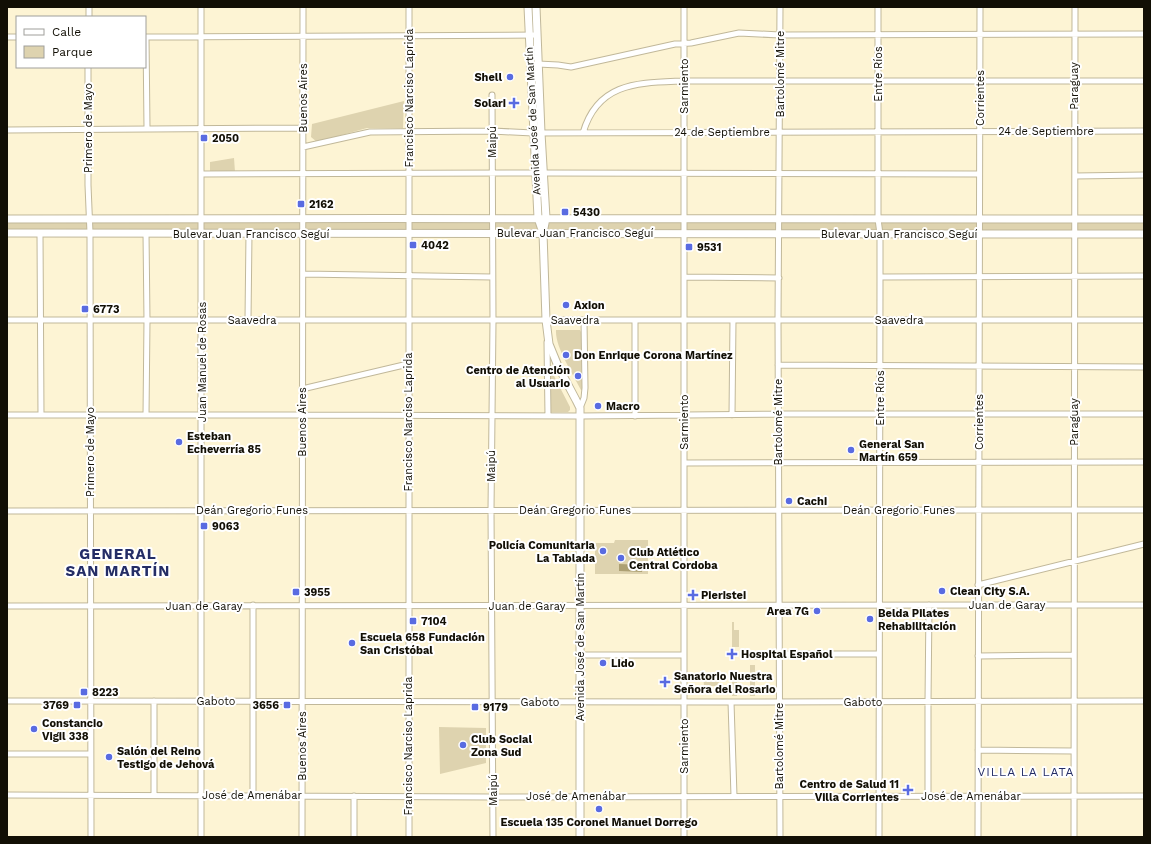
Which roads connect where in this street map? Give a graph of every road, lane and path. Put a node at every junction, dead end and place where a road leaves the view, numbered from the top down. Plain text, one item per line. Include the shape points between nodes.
1 (201, 7) edge
2 (303, 7) edge
3 (409, 7) edge
4 (528, 7) edge
5 (536, 7) edge
6 (684, 7) edge
7 (780, 7) edge
8 (878, 7) edge
9 (980, 7) edge
10 (1074, 7) edge
11 (1074, 33) junction
12 (878, 34) junction
13 (980, 34) junction
14 (1144, 34) edge
15 (537, 35) junction
16 (780, 35) junction
17 (529, 36) junction
18 (146, 37) edge
19 (201, 37) junction
20 (303, 37) junction
21 (409, 37) junction
22 (684, 43) junction
23 (538, 64) junction
24 (88, 68) edge
25 (146, 68) edge
26 (780, 81) junction
27 (878, 81) junction
28 (980, 81) junction
29 (1074, 81) junction
30 (1144, 81) edge
31 (684, 82) junction
32 (492, 95) dead end
33 (88, 128) junction
34 (147, 128) junction
35 (303, 128) junction
36 (201, 129) junction
37 (7, 130) edge
38 (409, 131) junction
39 (492, 131) junction
40 (980, 131) junction
41 (1074, 131) junction
42 (1144, 131) edge
43 (684, 132) junction
44 (780, 132) junction
45 (878, 132) junction
46 (537, 133) junction
47 (583, 133) junction
48 (302, 147) junction
49 (408, 173) junction
50 (535, 173) junction
51 (543, 173) junction
52 (201, 174) junction
53 (303, 174) junction
54 (492, 174) junction
55 (684, 174) junction
56 (780, 174) junction
57 (878, 174) junction
58 (979, 174) junction
59 (1144, 175) edge
60 (1075, 176) junction
61 (303, 218) junction
62 (408, 218) junction
63 (492, 218) junction
64 (538, 218) junction
65 (546, 218) junction
66 (7, 219) edge
67 (89, 219) junction
68 (201, 219) junction
69 (684, 219) junction
70 (878, 219) junction
71 (979, 219) junction
72 (1074, 219) junction
73 (1144, 219) edge
74 (779, 220) junction
75 (7, 233) edge
76 (40, 233) junction
77 (90, 233) junction
78 (146, 233) junction
79 (249, 233) junction
80 (302, 233) junction
81 (408, 233) junction
82 (543, 233) junction
83 (684, 233) junction
84 (779, 233) junction
85 (202, 234) junction
86 (492, 234) junction
87 (880, 234) junction
88 (979, 234) junction
89 (1074, 234) junction
90 (1144, 234) edge
91 (302, 274) junction
92 (408, 276) junction
93 (1144, 276) edge
94 (492, 277) junction
95 (979, 277) junction
96 (1074, 277) junction
97 (684, 278) junction
98 (779, 278) junction
99 (880, 278) junction
100 (7, 320) edge
101 (40, 320) junction
102 (90, 320) junction
103 (147, 320) junction
104 (202, 320) junction
105 (248, 320) junction
106 (302, 320) junction
107 (408, 320) junction
108 (546, 320) junction
109 (584, 320) junction
110 (635, 320) junction
111 (684, 320) junction
112 (733, 320) junction
113 (778, 320) junction
114 (880, 320) junction
115 (979, 320) junction
116 (1074, 320) junction
117 (1144, 320) edge
118 (493, 321) junction
119 (547, 333) junction
120 (408, 364) junction
121 (778, 365) junction
122 (880, 366) junction
123 (979, 366) junction
124 (1074, 367) junction
125 (1144, 367) edge
126 (302, 389) junction
127 (580, 408) junction
128 (732, 414) junction
129 (778, 414) junction
130 (880, 414) junction
131 (979, 414) junction
132 (1074, 414) junction
133 (1144, 414) edge
134 (7, 415) edge
135 (41, 415) junction
136 (90, 415) junction
137 (146, 415) junction
138 (202, 415) junction
139 (302, 415) junction
140 (684, 415) junction
141 (408, 416) junction
142 (492, 416) junction
143 (548, 416) junction
144 (580, 416) junction
145 (635, 416) junction
146 (880, 462) junction
147 (979, 462) junction
148 (1074, 462) junction
149 (1144, 462) edge
150 (684, 463) junction
151 (778, 463) junction
152 (90, 510) junction
153 (202, 510) junction
154 (302, 510) junction
155 (408, 510) junction
156 (491, 510) junction
157 (581, 510) junction
158 (684, 510) junction
159 (778, 510) junction
160 (880, 510) junction
161 (979, 510) junction
162 (1074, 510) junction
163 (1144, 510) edge
164 (7, 511) edge
165 (1144, 544) edge
166 (1074, 561) junction
167 (978, 586) junction
168 (253, 605) junction
169 (408, 605) junction
170 (684, 605) junction
171 (779, 605) junction
172 (880, 605) junction
173 (929, 605) junction
174 (978, 605) junction
175 (1074, 605) junction
176 (1144, 605) edge
177 (7, 606) edge
178 (90, 606) junction
179 (202, 606) junction
180 (302, 606) junction
181 (492, 606) junction
182 (580, 606) junction
183 (779, 654) junction
184 (879, 654) junction
185 (580, 655) junction
186 (684, 655) junction
187 (1074, 655) junction
188 (978, 656) junction
189 (7, 701) edge
190 (90, 701) junction
191 (154, 701) junction
192 (202, 701) junction
193 (253, 701) junction
194 (302, 701) junction
195 (408, 701) junction
196 (1144, 701) edge
197 (492, 702) junction
198 (580, 702) junction
199 (684, 702) junction
200 (731, 702) junction
201 (779, 702) junction
202 (879, 702) junction
203 (928, 702) junction
204 (978, 702) junction
205 (1074, 702) junction
206 (978, 750) junction
207 (1074, 751) junction
208 (7, 754) edge
209 (90, 754) junction
210 (7, 795) edge
211 (90, 795) junction
212 (154, 795) junction
213 (200, 795) junction
214 (252, 795) junction
215 (302, 795) junction
216 (684, 795) junction
217 (354, 796) junction
218 (409, 796) junction
219 (493, 796) junction
220 (580, 796) junction
221 (734, 796) junction
222 (779, 796) junction
223 (878, 796) junction
224 (928, 796) junction
225 (978, 796) junction
226 (1074, 796) junction
227 (1144, 796) edge
228 (91, 837) edge
229 (201, 837) edge
230 (302, 837) edge
231 (354, 837) edge
232 (409, 837) edge
233 (493, 837) edge
234 (580, 837) edge
235 (684, 837) edge
236 (780, 837) edge
237 (879, 837) edge
238 (978, 837) edge
239 (1074, 837) edge

1 - 19 street, Juan Manuel de Rosas
2 - 20 street, Buenos Aires
3 - 21 street, Francisco Narciso Laprida
4 - 17 main road, Avenida José de San Martín
5 - 15 main road, Avenida José de San Martín
6 - 22 street, Sarmiento
7 - 16 street, Bartolomé Mitre
8 - 12 street, Entre Ríos
9 - 13 street, Corrientes
10 - 11 street, Paraguay
11 - 13 street
11 - 14 street
11 - 29 street, Paraguay
12 - 13 street
12 - 16 street
12 - 27 street, Entre Ríos
13 - 28 street, Corrientes
15 - 17 street
15 - 23 main road, Avenida José de San Martín
16 - 22 street via 739,33
16 - 26 street, Bartolomé Mitre
17 - 21 street
17 - 46 main road, Avenida José de San Martín
18 - 19 street
19 - 20 street
19 - 36 street, Juan Manuel de Rosas
20 - 21 street
20 - 35 street, Buenos Aires
21 - 38 street, Francisco Narciso Laprida
22 - 23 street via 571,67
22 - 31 street, Sarmiento
23 - 46 main road, Avenida José de San Martín
24 - 33 street, Primero de Mayo
25 - 34 street
26 - 27 street
26 - 31 street
26 - 44 street, Bartolomé Mitre
27 - 28 street
27 - 45 street, Entre Ríos
28 - 29 street
28 - 40 street, Corrientes
29 - 30 street
29 - 41 street, Paraguay
31 - 43 street, Sarmiento
31 - 47 street via 636,84 609,94 587,119
32 - 39 street, Maipú
33 - 34 street
33 - 37 street
33 - 67 street, Primero de Mayo
34 - 36 street
35 - 36 street
35 - 48 street, Buenos Aires
36 - 52 street, Juan Manuel de Rosas
38 - 39 street, 24 de Septiembre
38 - 48 street, 24 de Septiembre via 370,132
38 - 49 street, Francisco Narciso Laprida
39 - 46 street, 24 de Septiembre
39 - 54 street, Maipú
40 - 41 street, 24 de Septiembre
40 - 45 street, 24 de Septiembre
40 - 58 street, Corrientes
41 - 42 street, 24 de Septiembre
41 - 60 street, Paraguay
43 - 44 street, 24 de Septiembre
43 - 47 street, 24 de Septiembre
43 - 55 street, Sarmiento
44 - 45 street, 24 de Septiembre
44 - 56 street, Bartolomé Mitre
45 - 57 street, Entre Ríos
46 - 47 street, 24 de Septiembre
46 - 50 main road, Avenida José de San Martín
46 - 51 main road, Avenida José de San Martín
48 - 53 street, Buenos Aires
49 - 53 street
49 - 54 street
49 - 62 street, Francisco Narciso Laprida
50 - 54 street
50 - 64 main road, Avenida José de San Martín
51 - 55 street
51 - 65 main road, Avenida José de San Martín
52 - 53 street
52 - 68 street, Juan Manuel de Rosas
53 - 61 street, Buenos Aires
54 - 63 street, Maipú
55 - 56 street
55 - 69 street, Sarmiento
56 - 57 street
56 - 74 street, Bartolomé Mitre
57 - 58 street
57 - 70 street, Entre Ríos
58 - 71 street, Corrientes
59 - 60 street
60 - 72 street, Paraguay
61 - 62 main road, Bulevar Juan Francisco Seguí
61 - 68 main road, Bulevar Juan Francisco Seguí
61 - 80 street, Buenos Aires
62 - 63 main road, Bulevar Juan Francisco Seguí
62 - 81 street, Francisco Narciso Laprida
63 - 64 main road, Bulevar Juan Francisco Seguí
63 - 86 street, Maipú
64 - 65 main road, Bulevar Juan Francisco Seguí
64 - 82 main road, Avenida José de San Martín
65 - 69 main road, Bulevar Juan Francisco Seguí
65 - 82 main road, Avenida José de San Martín
66 - 67 main road, Bulevar Juan Francisco Seguí
67 - 68 main road, Bulevar Juan Francisco Seguí
67 - 77 street, Primero de Mayo
68 - 85 street, Juan Manuel de Rosas
69 - 74 main road, Bulevar Juan Francisco Seguí
69 - 83 street, Sarmiento
70 - 71 main road, Bulevar Juan Francisco Seguí
70 - 74 main road, Bulevar Juan Francisco Seguí
70 - 87 street, Entre Ríos
71 - 72 main road, Bulevar Juan Francisco Seguí
71 - 88 street, Corrientes
72 - 73 main road, Bulevar Juan Francisco Seguí
72 - 89 street, Paraguay
74 - 84 street, Bartolomé Mitre
75 - 76 main road, Bulevar Juan Francisco Seguí
76 - 77 main road, Bulevar Juan Francisco Seguí
76 - 101 street
77 - 78 main road, Bulevar Juan Francisco Seguí
77 - 102 street, Primero de Mayo
78 - 85 main road, Bulevar Juan Francisco Seguí
78 - 103 street
79 - 80 main road, Bulevar Juan Francisco Seguí
79 - 85 main road, Bulevar Juan Francisco Seguí
79 - 105 street
80 - 81 main road, Bulevar Juan Francisco Seguí
80 - 91 street, Buenos Aires
81 - 86 main road, Bulevar Juan Francisco Seguí
81 - 92 street, Francisco Narciso Laprida
82 - 83 main road, Bulevar Juan Francisco Seguí
82 - 86 main road, Bulevar Juan Francisco Seguí
82 - 108 main road, Avenida José de San Martín
83 - 84 main road, Bulevar Juan Francisco Seguí
83 - 97 street, Sarmiento
84 - 87 main road, Bulevar Juan Francisco Seguí
84 - 98 street, Bartolomé Mitre
85 - 104 street, Juan Manuel de Rosas
86 - 94 street, Maipú
87 - 88 main road, Bulevar Juan Francisco Seguí
87 - 99 street, Entre Ríos
88 - 89 main road, Bulevar Juan Francisco Seguí
88 - 95 street, Corrientes
89 - 90 main road, Bulevar Juan Francisco Seguí
89 - 96 street, Paraguay
91 - 92 street
91 - 106 street, Buenos Aires
92 - 94 street
92 - 107 street, Francisco Narciso Laprida
93 - 96 street
94 - 118 street, Maipú
95 - 96 street
95 - 99 street
95 - 115 street, Corrientes
96 - 116 street, Paraguay
97 - 98 street
97 - 111 street, Sarmiento
98 - 113 street, Bartolomé Mitre
99 - 114 street, Entre Ríos
100 - 101 street, Saavedra
101 - 102 street, Saavedra
101 - 135 street
102 - 103 street, Saavedra
102 - 136 street, Primero de Mayo
103 - 104 street, Saavedra
103 - 137 street
104 - 105 street, Saavedra
104 - 138 street, Juan Manuel de Rosas
105 - 106 street, Saavedra
106 - 107 street, Saavedra
106 - 126 street, Buenos Aires
107 - 118 street, Saavedra
107 - 120 street, Francisco Narciso Laprida
108 - 109 street, Saavedra
108 - 118 street, Saavedra
108 - 119 main road, Avenida José de San Martín
109 - 110 street, Saavedra
109 - 127 street, Avenida José de San Martín via 585,388
110 - 111 street, Saavedra
110 - 145 street
111 - 112 street, Saavedra
111 - 140 street, Sarmiento
112 - 113 street, Saavedra
112 - 128 street
113 - 114 street, Saavedra
113 - 121 street, Bartolomé Mitre
114 - 115 street, Saavedra
114 - 122 street, Entre Ríos
115 - 116 street, Saavedra
115 - 123 street, Corrientes
116 - 117 street, Saavedra
116 - 124 street, Paraguay
118 - 142 street, Maipú
119 - 127 main road, Avenida José de San Martín via 553,355
119 - 143 street, Avenida José de San Martín
120 - 126 street
120 - 141 street, Francisco Narciso Laprida
121 - 122 street
121 - 129 street, Bartolomé Mitre
122 - 123 street
122 - 130 street, Entre Ríos
123 - 124 street
123 - 131 street, Corrientes
124 - 125 street
124 - 132 street, Paraguay
126 - 139 street, Buenos Aires
127 - 144 main road, Avenida José de San Martín
128 - 129 street
128 - 140 street
129 - 130 street
129 - 151 street, Bartolomé Mitre
130 - 131 street
130 - 146 street, Entre Ríos
131 - 132 street
131 - 147 street, Corrientes
132 - 133 street
132 - 148 street, Paraguay
134 - 135 street
135 - 136 street
136 - 137 street
136 - 152 street, Primero de Mayo
137 - 138 street
138 - 139 street
138 - 153 street, Juan Manuel de Rosas
139 - 141 street
139 - 154 street, Buenos Aires
140 - 145 street
140 - 150 street, Sarmiento
141 - 142 street
141 - 155 street, Francisco Narciso Laprida
142 - 143 street
142 - 156 street, Maipú
143 - 144 street
144 - 145 street
144 - 157 main road, Avenida José de San Martín
146 - 147 street
146 - 151 street
146 - 160 street, Entre Ríos
147 - 148 street
147 - 161 street, Corrientes
148 - 149 street
148 - 162 street, Paraguay
150 - 151 street
150 - 158 street, Sarmiento
151 - 159 street, Bartolomé Mitre
152 - 153 street, Deán Gregorio Funes
152 - 164 street, Deán Gregorio Funes
152 - 178 street, Primero de Mayo
153 - 154 street, Deán Gregorio Funes
153 - 179 street, Juan Manuel de Rosas
154 - 155 street, Deán Gregorio Funes
154 - 180 street, Buenos Aires
155 - 156 street, Deán Gregorio Funes
155 - 169 street, Francisco Narciso Laprida
156 - 157 street, Deán Gregorio Funes
156 - 181 street, Maipú
157 - 158 street, Deán Gregorio Funes
157 - 182 main road, Avenida José de San Martín
158 - 159 street, Deán Gregorio Funes
158 - 170 street, Sarmiento
159 - 160 street, Deán Gregorio Funes
159 - 171 street, Bartolomé Mitre
160 - 161 street, Deán Gregorio Funes
160 - 172 street, Entre Ríos
161 - 162 street, Deán Gregorio Funes
161 - 167 street, Corrientes
162 - 163 street, Deán Gregorio Funes
162 - 166 street, Paraguay
165 - 166 street
166 - 167 street
166 - 175 street, Paraguay
167 - 174 street, Corrientes
168 - 179 street, Juan de Garay
168 - 180 street, Juan de Garay
168 - 193 street
169 - 180 street, Juan de Garay
169 - 181 street, Juan de Garay
169 - 195 street, Francisco Narciso Laprida
170 - 171 street, Juan de Garay
170 - 182 street, Juan de Garay
170 - 186 street, Sarmiento
171 - 172 street, Juan de Garay
171 - 183 street, Bartolomé Mitre
172 - 173 street, Juan de Garay
172 - 184 street, Entre Ríos
173 - 174 street, Juan de Garay
173 - 203 street
174 - 175 street, Juan de Garay
174 - 188 street, Corrientes
175 - 176 street, Juan de Garay
175 - 187 street, Paraguay
177 - 178 street, Juan de Garay
178 - 179 street, Juan de Garay
178 - 190 street, Primero de Mayo
179 - 192 street, Juan Manuel de Rosas
180 - 194 street, Buenos Aires
181 - 182 street, Juan de Garay
181 - 197 street, Maipú
182 - 185 main road, Avenida José de San Martín
183 - 184 street
183 - 201 street, Bartolomé Mitre
184 - 202 street, Entre Ríos
185 - 186 street
185 - 198 main road, Avenida José de San Martín
186 - 199 street, Sarmiento
187 - 188 street
187 - 205 street, Paraguay
188 - 204 street, Corrientes
189 - 190 street, Gaboto
190 - 191 street, Gaboto
190 - 209 street, Primero de Mayo
191 - 192 street, Gaboto
191 - 212 street
192 - 193 street, Gaboto
192 - 213 street, Juan Manuel de Rosas
193 - 194 street, Gaboto
193 - 214 street
194 - 195 street, Gaboto
194 - 215 street, Buenos Aires
195 - 197 street, Gaboto
195 - 218 street, Francisco Narciso Laprida
196 - 205 street, Gaboto
197 - 198 street, Gaboto
197 - 219 street, Maipú
198 - 199 street, Gaboto
198 - 220 main road, Avenida José de San Martín
199 - 200 street, Gaboto
199 - 216 street, Sarmiento
200 - 201 street, Gaboto
200 - 221 street
201 - 202 street, Gaboto
201 - 222 street, Bartolomé Mitre
202 - 203 street, Gaboto
202 - 223 street, Entre Ríos
203 - 204 street, Gaboto
203 - 224 street
204 - 205 street, Gaboto
204 - 206 street, Corrientes
205 - 207 street, Paraguay
206 - 207 street
206 - 225 street, Corrientes
207 - 226 street, Paraguay
208 - 209 street
209 - 211 street, Primero de Mayo
210 - 211 street, José de Amenábar
211 - 212 street, José de Amenábar
211 - 228 street, Primero de Mayo
212 - 213 street, José de Amenábar
213 - 214 street, José de Amenábar
213 - 229 street, Juan Manuel de Rosas
214 - 215 street, José de Amenábar
215 - 217 street, José de Amenábar
215 - 230 street, Buenos Aires
216 - 220 street, José de Amenábar
216 - 221 street, José de Amenábar
216 - 235 street, Sarmiento
217 - 218 street, José de Amenábar
217 - 231 street
218 - 219 street, José de Amenábar
218 - 232 street, Francisco Narciso Laprida
219 - 220 street, José de Amenábar
219 - 233 street, Maipú
220 - 234 main road, Avenida José de San Martín
221 - 222 street, José de Amenábar
222 - 223 street, José de Amenábar
222 - 236 street, Bartolomé Mitre
223 - 224 street, José de Amenábar
223 - 237 street, Entre Ríos
224 - 225 street, José de Amenábar
225 - 226 street, José de Amenábar
225 - 238 street, Corrientes
226 - 227 street, José de Amenábar
226 - 239 street, Paraguay

